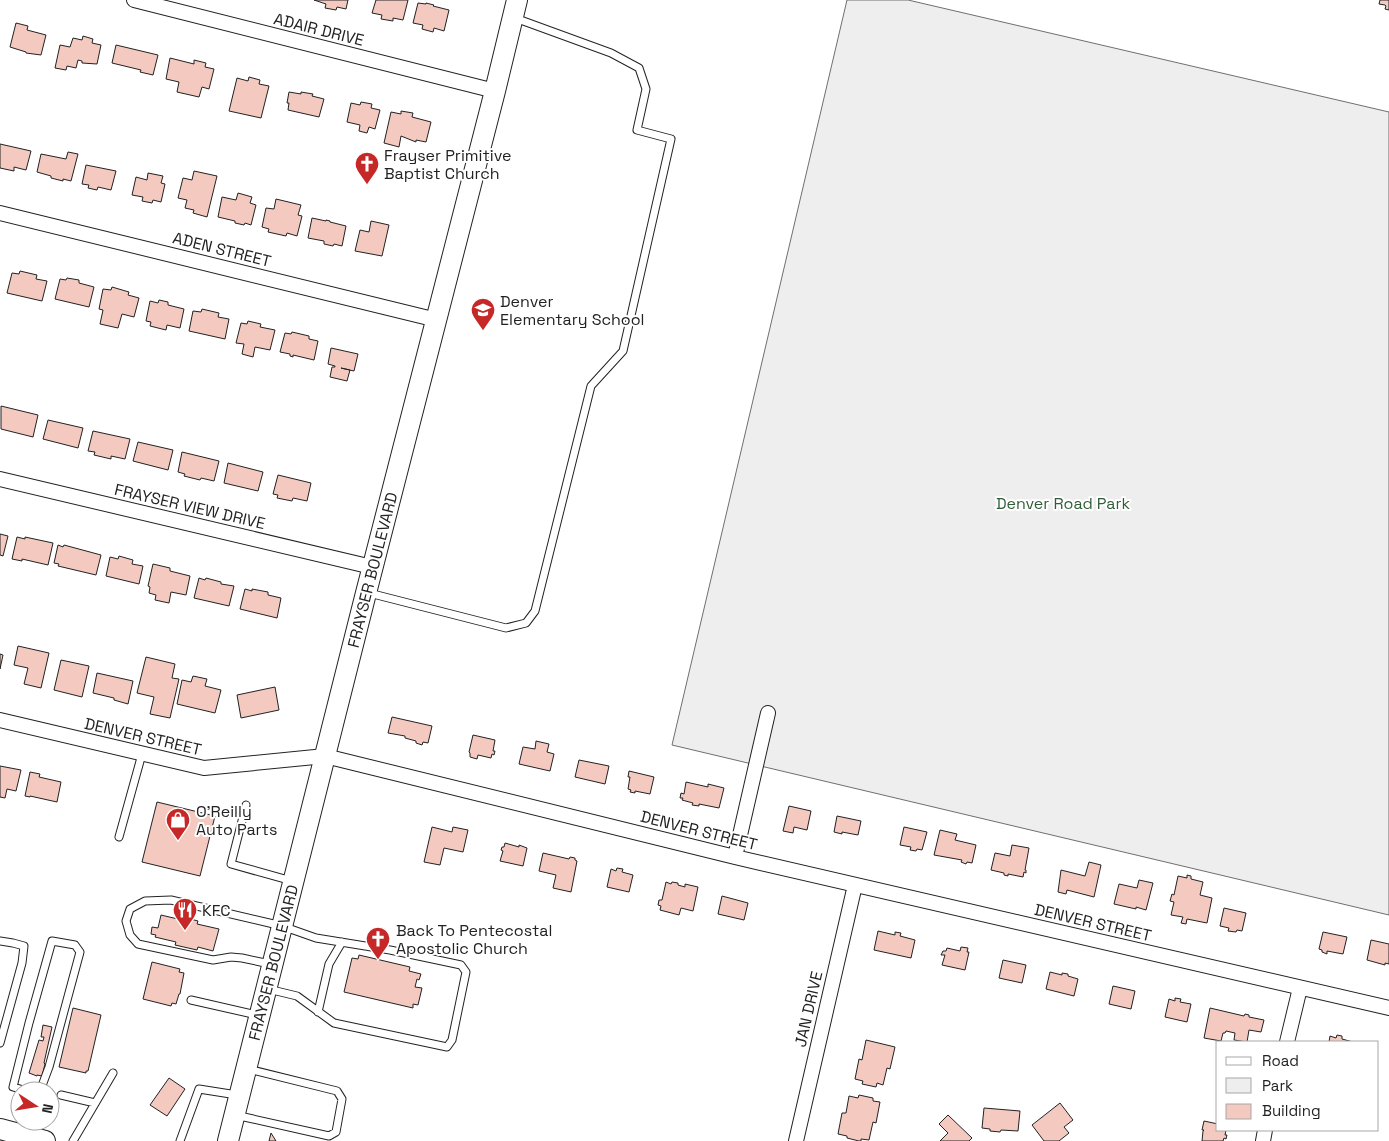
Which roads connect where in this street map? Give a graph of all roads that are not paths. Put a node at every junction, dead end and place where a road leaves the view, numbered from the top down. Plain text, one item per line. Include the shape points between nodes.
1 (134, 0) edge
2 (515, 8) edge
3 (495, 91) junction
4 (0, 213) edge
5 (436, 320) junction
6 (0, 479) edge
7 (372, 567) junction
8 (366, 593) junction
9 (768, 713) dead end
10 (0, 720) edge
11 (142, 754) junction
12 (324, 756) junction
13 (246, 805) dead end
14 (119, 837) dead end
15 (735, 857) junction
16 (294, 881) junction
17 (855, 885) junction
18 (282, 926) junction
19 (0, 941) edge
20 (342, 942) junction
21 (272, 965) junction
22 (1300, 988) junction
23 (266, 989) junction
24 (191, 1000) dead end
25 (1389, 1008) edge
26 (318, 1012) junction
27 (260, 1016) junction
28 (1287, 1041) edge
29 (0, 1043) edge
30 (247, 1068) junction
31 (113, 1073) dead end
32 (15, 1081) edge
33 (43, 1081) edge
34 (61, 1094) dead end
35 (240, 1096) junction
36 (95, 1103) junction
37 (235, 1115) junction
38 (0, 1129) edge
39 (36, 1133) edge
40 (74, 1141) edge
41 (180, 1141) edge
42 (228, 1141) edge
43 (796, 1141) edge

1 - 3 street, ADAIR DRIVE
2 - 3 main road, FRAYSER BOULEVARD
2 - 8 lane via 639,68 646,89 637,130 671,140 623,351 591,386 535,611 526,624 506,628
3 - 5 main road, FRAYSER BOULEVARD
4 - 5 street, ADEN STREET
5 - 7 main road, FRAYSER BOULEVARD
6 - 7 street, FRAYSER VIEW DRIVE
7 - 8 main road, FRAYSER BOULEVARD
8 - 12 main road, FRAYSER BOULEVARD
9 - 15 street
10 - 11 street, DENVER STREET
11 - 12 street, DENVER STREET via 204,768
11 - 14 lane
12 - 15 street, DENVER STREET
12 - 16 main road, FRAYSER BOULEVARD
13 - 16 lane via 231,864
15 - 17 street, DENVER STREET
16 - 18 main road, FRAYSER BOULEVARD
17 - 22 street, DENVER STREET
17 - 43 street, JAN DRIVE
18 - 20 lane via 316,938
18 - 21 main road, FRAYSER BOULEVARD
18 - 21 lane via 171,900 145,901 130,909 126,921 130,935 138,944 213,960 231,957
19 - 29 lane via 24,946
20 - 26 lane via 329,964
20 - 26 lane via 461,965 466,972 452,1040 447,1047 334,1023
21 - 23 main road, FRAYSER BOULEVARD
22 - 25 street, DENVER STREET
22 - 28 street
23 - 26 lane via 297,996
23 - 27 main road, FRAYSER BOULEVARD
24 - 27 lane
27 - 30 main road, FRAYSER BOULEVARD
30 - 35 main road, FRAYSER BOULEVARD
30 - 37 lane via 337,1092 342,1098 336,1132 329,1136
31 - 36 lane
32 - 33 lane via 52,941 75,945 80,952
34 - 36 lane
35 - 37 main road, FRAYSER BOULEVARD
35 - 41 lane via 199,1088
36 - 40 lane
37 - 42 main road, FRAYSER BOULEVARD
38 - 39 main road

